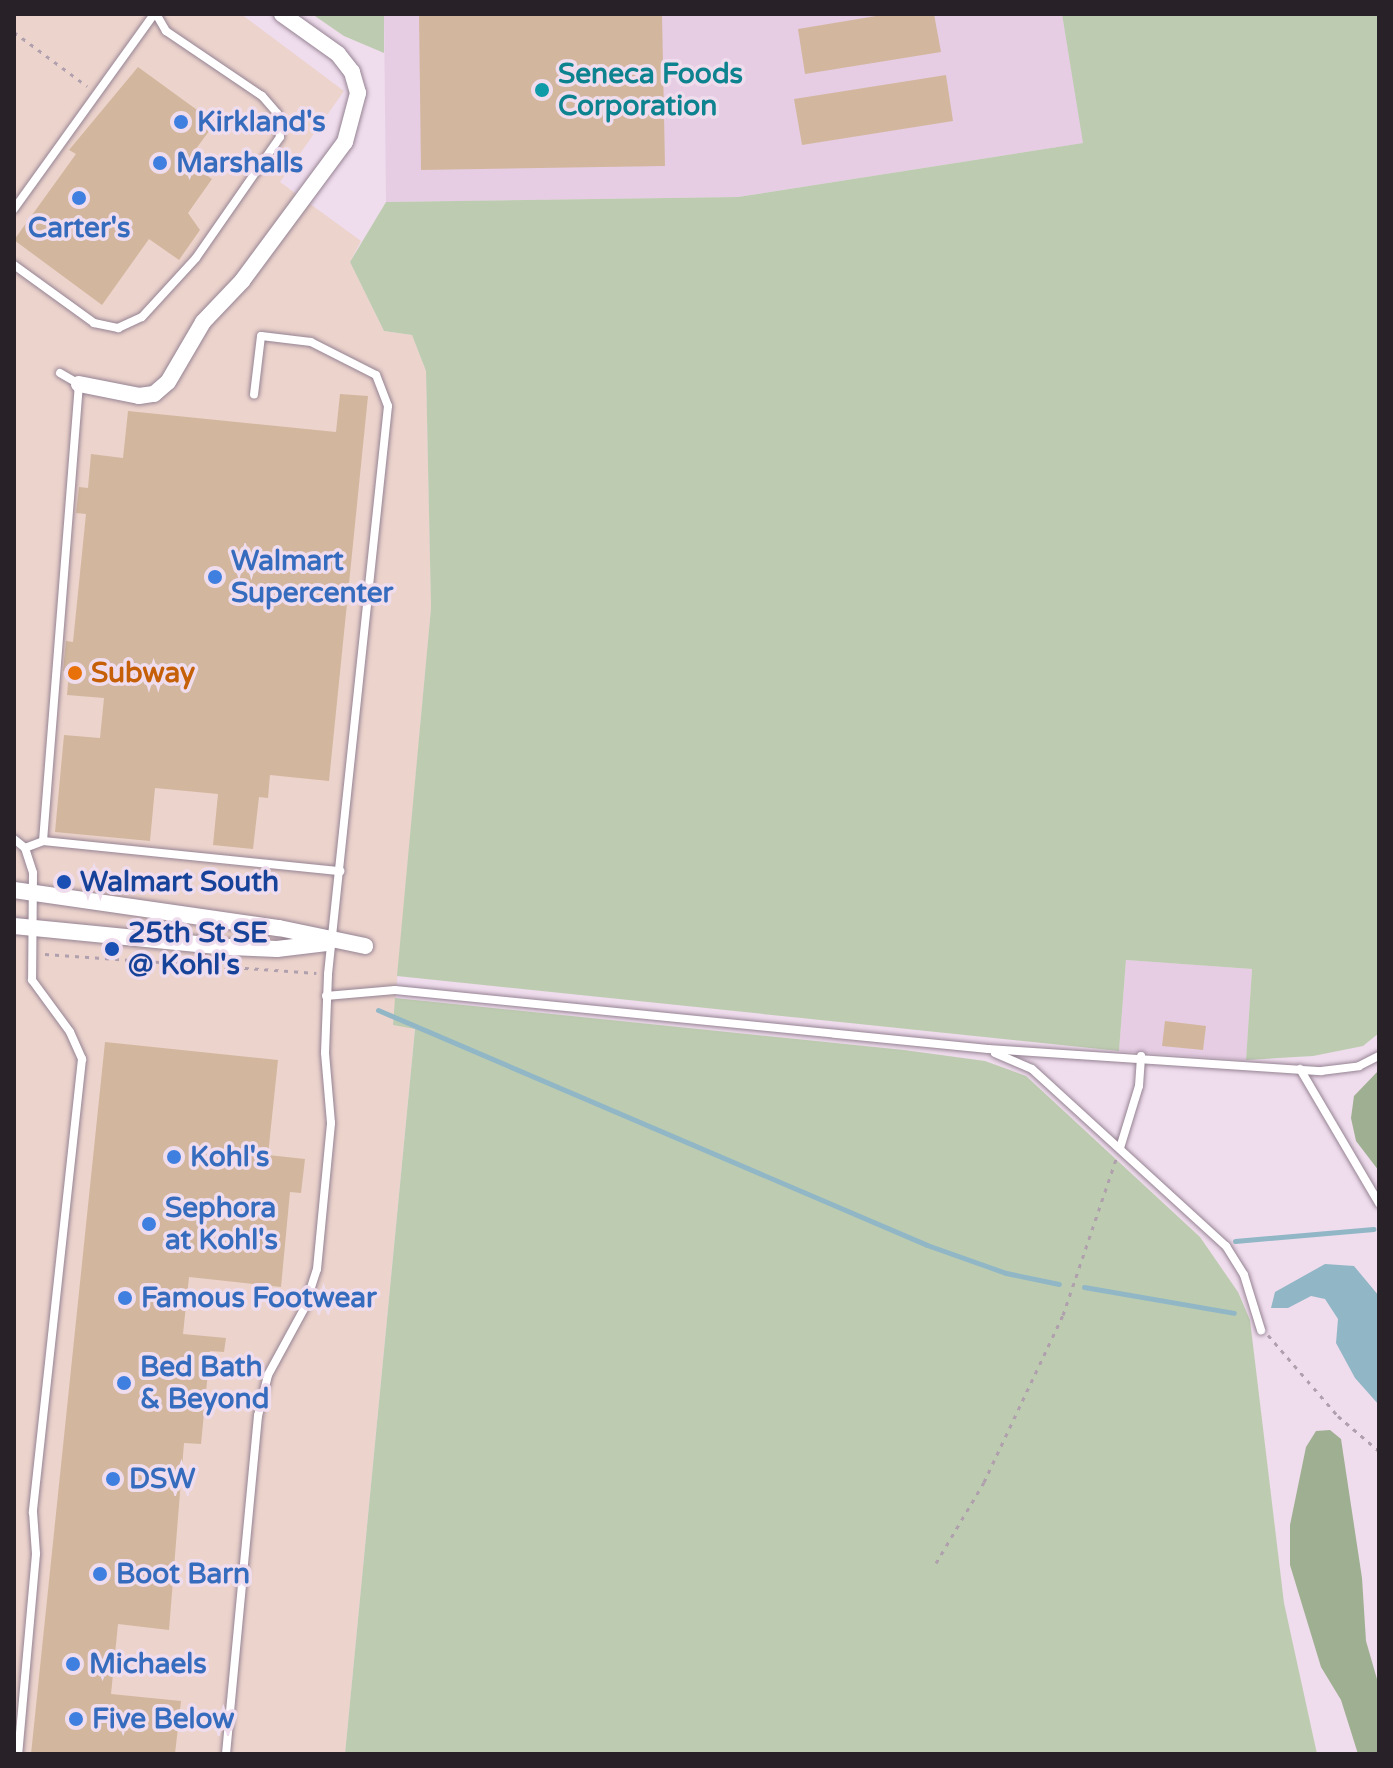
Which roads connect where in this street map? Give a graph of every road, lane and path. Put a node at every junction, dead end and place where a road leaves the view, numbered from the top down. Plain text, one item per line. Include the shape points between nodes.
1 (155, 14) edge
2 (282, 14) edge
3 (14, 32) edge
4 (97, 93) junction
5 (14, 209) edge
6 (14, 265) edge
7 (60, 373) dead end
8 (79, 384) junction
9 (254, 395) dead end
10 (14, 839) edge
11 (43, 841) junction
12 (25, 848) junction
13 (340, 871) junction
14 (14, 890) edge
15 (33, 892) junction
16 (14, 926) edge
17 (33, 929) junction
18 (332, 942) junction
19 (365, 946) dead end
20 (30, 953) junction
21 (328, 974) junction
22 (326, 996) junction
23 (988, 1049) junction
24 (1141, 1056) junction
25 (1379, 1056) edge
26 (1300, 1069) junction
27 (1120, 1148) junction
28 (1379, 1203) edge
29 (1261, 1330) joint
30 (1379, 1451) edge
31 (936, 1563) dead end
32 (18, 1754) edge
33 (226, 1754) edge

1 - 4 lane
1 - 6 lane via 166,31 262,96 277,113 280,137 196,258 142,317 118,328 94,323
2 - 8 street via 338,54 352,72 358,93 345,142 242,281 203,322 168,382 154,394 139,396
3 - 4 path
4 - 5 lane
7 - 8 lane
8 - 11 lane
9 - 13 lane via 261,336 311,342 376,375 388,406
10 - 12 lane
11 - 12 lane
11 - 13 lane
12 - 15 lane
13 - 18 lane
14 - 15 street
15 - 17 lane
15 - 18 street via 279,928
16 - 17 street
17 - 18 street via 277,949
17 - 20 lane
18 - 19 street
18 - 21 lane
20 - 21 path
20 - 32 lane via 32,980 70,1032 82,1059 33,1512 36,1554
21 - 22 lane
22 - 23 lane via 395,990
22 - 33 lane via 331,1123 317,1269 304,1309 268,1375 258,1416
23 - 24 lane
23 - 27 lane via 1032,1069
24 - 26 lane
24 - 27 lane via 1139,1086
25 - 26 lane via 1359,1066
26 - 28 lane
27 - 29 lane via 1226,1246 1244,1275
27 - 31 path via 1063,1315 984,1482
29 - 30 path via 1338,1416

